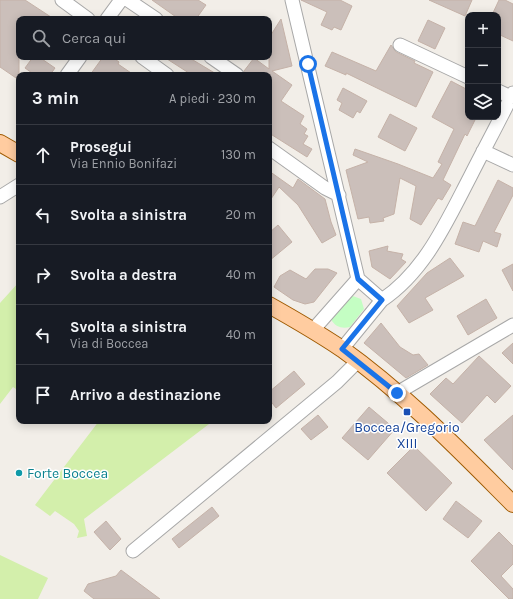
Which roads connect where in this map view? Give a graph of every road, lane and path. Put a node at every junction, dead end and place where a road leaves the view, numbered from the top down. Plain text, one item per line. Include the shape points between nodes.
1 (62, 0) edge
2 (121, 0) edge
3 (128, 0) edge
4 (292, 0) edge
5 (84, 16) edge
6 (109, 16) edge
7 (152, 16) edge
8 (400, 45) dead end
9 (78, 60) edge
10 (146, 60) edge
11 (216, 60) edge
12 (69, 72) edge
13 (163, 72) edge
14 (234, 72) edge
15 (465, 76) edge
16 (501, 92) edge
17 (512, 95) edge
18 (272, 150) edge
19 (483, 151) junction
20 (513, 165) edge
21 (16, 186) edge
22 (339, 195) junction
23 (0, 197) edge
24 (358, 279) junction
25 (382, 300) junction
26 (272, 307) edge
27 (513, 324) edge
28 (313, 330) junction
29 (342, 349) junction
30 (358, 361) junction
31 (397, 393) junction
32 (513, 504) edge
33 (133, 551) dead end

1 - 5 street
2 - 6 street
3 - 7 street
4 - 22 street
8 - 15 street
9 - 12 street
10 - 13 street
11 - 14 street
16 - 17 street
17 - 19 street
18 - 22 street
19 - 20 street
19 - 25 street via 424,261 397,290
21 - 23 street
22 - 24 street
24 - 25 street
24 - 28 street
25 - 29 street
26 - 28 main road
27 - 31 street
28 - 29 main road
29 - 30 main road
30 - 31 main road
30 - 33 street via 337,382
31 - 32 main road via 433,424

